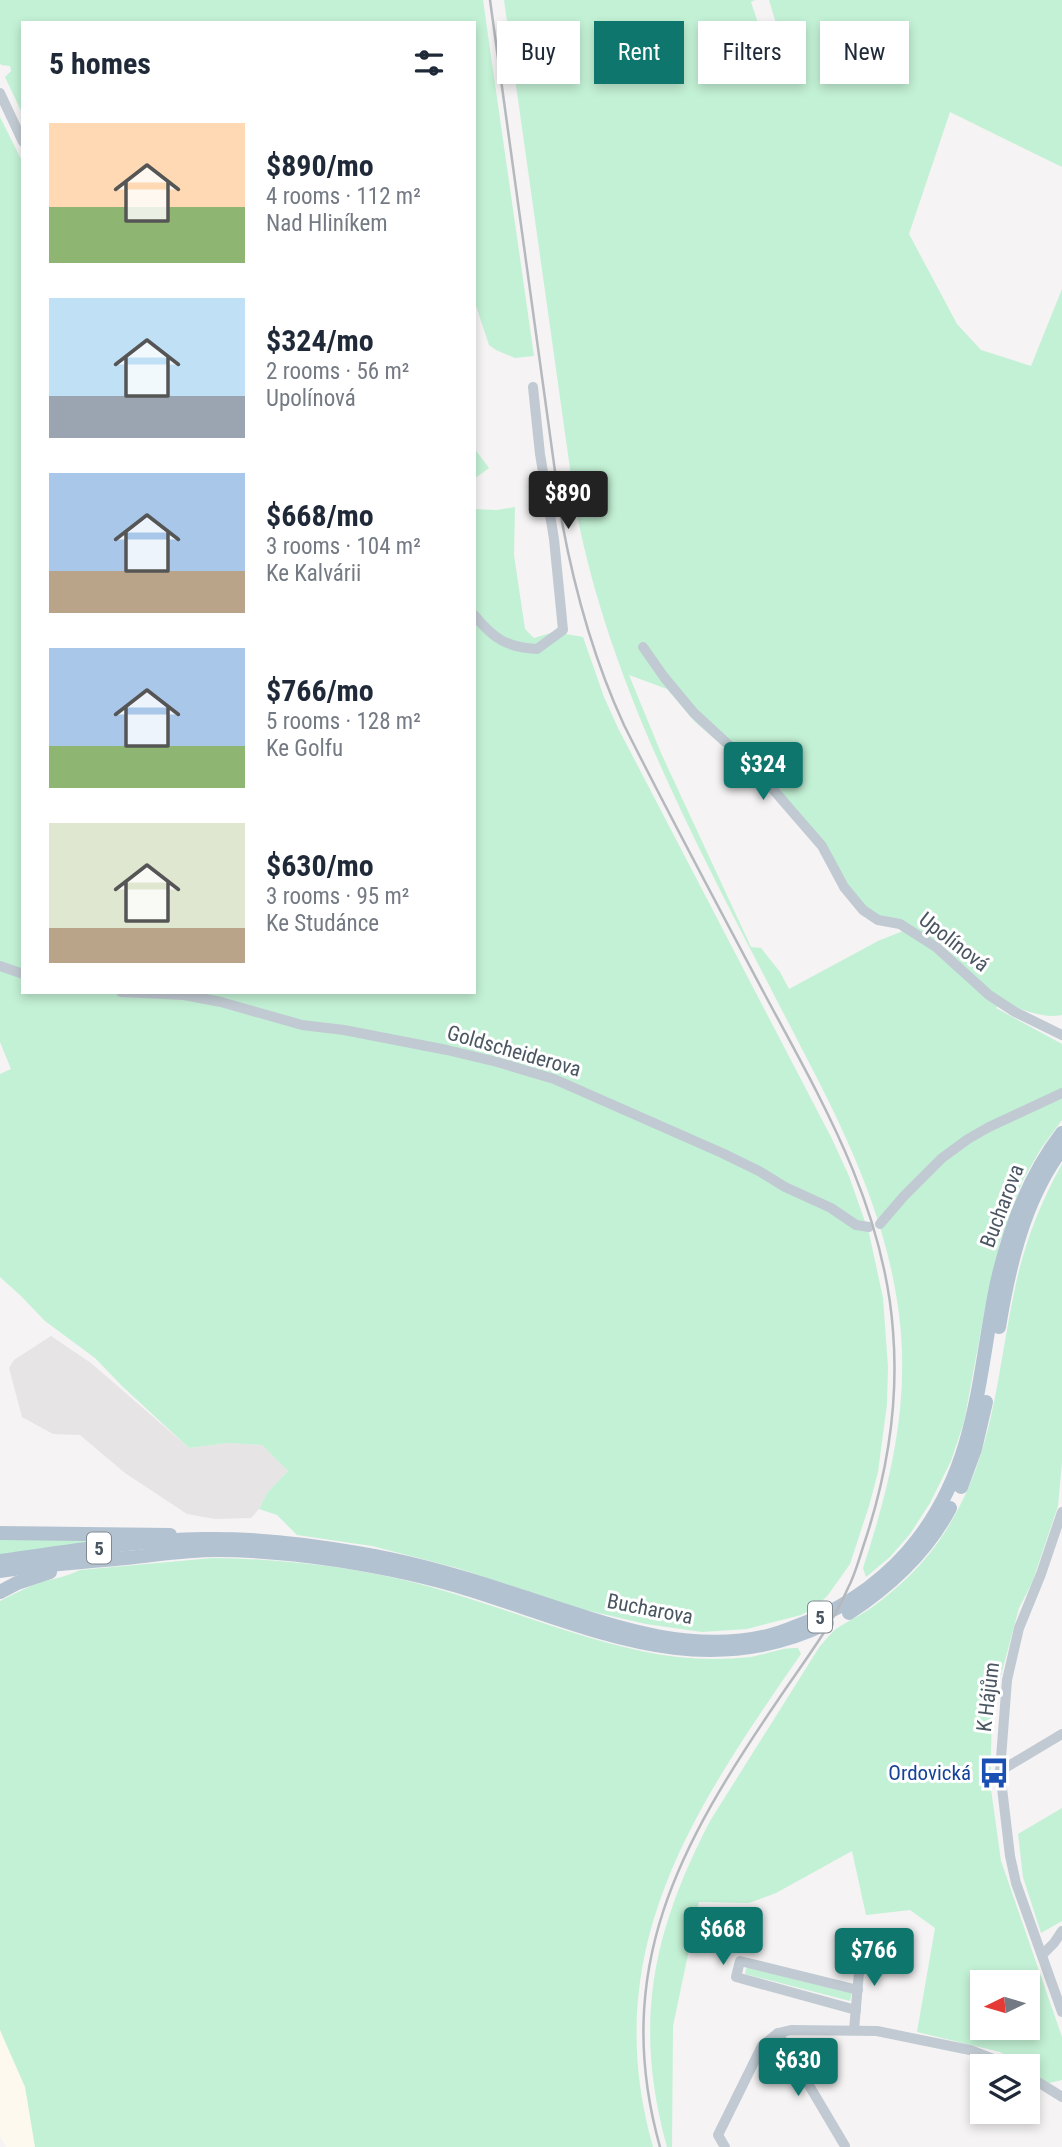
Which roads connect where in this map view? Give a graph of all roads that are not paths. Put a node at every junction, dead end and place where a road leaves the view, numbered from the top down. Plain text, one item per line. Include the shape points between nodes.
1 (0, 93) edge
2 (21, 138) edge
3 (533, 387) dead end
4 (476, 617) edge
5 (643, 647) dead end
6 (0, 966) edge
7 (21, 973) edge
8 (163, 994) edge
9 (1061, 1034) edge
10 (1062, 1093) edge
11 (1062, 1133) edge
12 (1062, 1149) edge
13 (1062, 1512) edge
14 (0, 1532) edge
15 (199, 1539) junction
16 (262, 1547) junction
17 (295, 1550) junction
18 (0, 1561) edge
19 (78, 1562) junction
20 (0, 1571) edge
21 (0, 1592) edge
22 (1062, 1734) edge
23 (1000, 1772) junction
24 (1062, 1931) edge
25 (885, 1936) dead end
26 (1042, 1955) junction
27 (858, 1990) junction
28 (856, 2010) junction
29 (1062, 2012) edge
30 (854, 2031) junction
31 (778, 2033) junction
32 (980, 2054) edge
33 (1040, 2083) edge
34 (1062, 2097) edge
35 (845, 2146) edge
36 (725, 2147) edge

1 - 2 street
3 - 4 street via 563,630 537,649 519,648 507,645
5 - 9 street, Upolínová via 694,713 758,772 822,846 844,887 863,910 878,920 900,924 936,947 989,995
6 - 7 street
8 - 10 street, Goldscheiderova via 221,1002 302,1025 447,1051 554,1079 722,1153 856,1225 875,1225 942,1158 968,1139
11 - 17 main road, Bucharova / 5 via 1040,1165 1011,1235 997,1283 971,1426 947,1493 906,1553 841,1606 767,1636 720,1641 671,1639 428,1567 358,1553
12 - 17 main road, Bucharova / 5 via 1035,1198 1018,1244 981,1426 959,1491 937,1530 903,1571 844,1615 765,1646 713,1651 668,1648 609,1635 421,1576
13 - 23 street, K Hájům via 1018,1629 1007,1680
14 - 15 main road via 155,1533
15 - 16 main road, Bucharova / 5
15 - 18 main road, Bucharova / 5
16 - 17 main road, Bucharova / 5
16 - 19 main road, Bucharova / 5
19 - 20 main road, Bucharova / 5
19 - 21 main road
22 - 23 street
23 - 26 street, K Hájům via 1016,1883
24 - 26 street
25 - 27 street via 875,1936 861,1949
26 - 29 street, K Hájům
27 - 28 street
27 - 28 street via 740,1961 736,1977
28 - 30 street
30 - 31 street
30 - 32 street via 877,2031
31 - 35 street
31 - 36 street via 762,2046 718,2135
33 - 34 street

